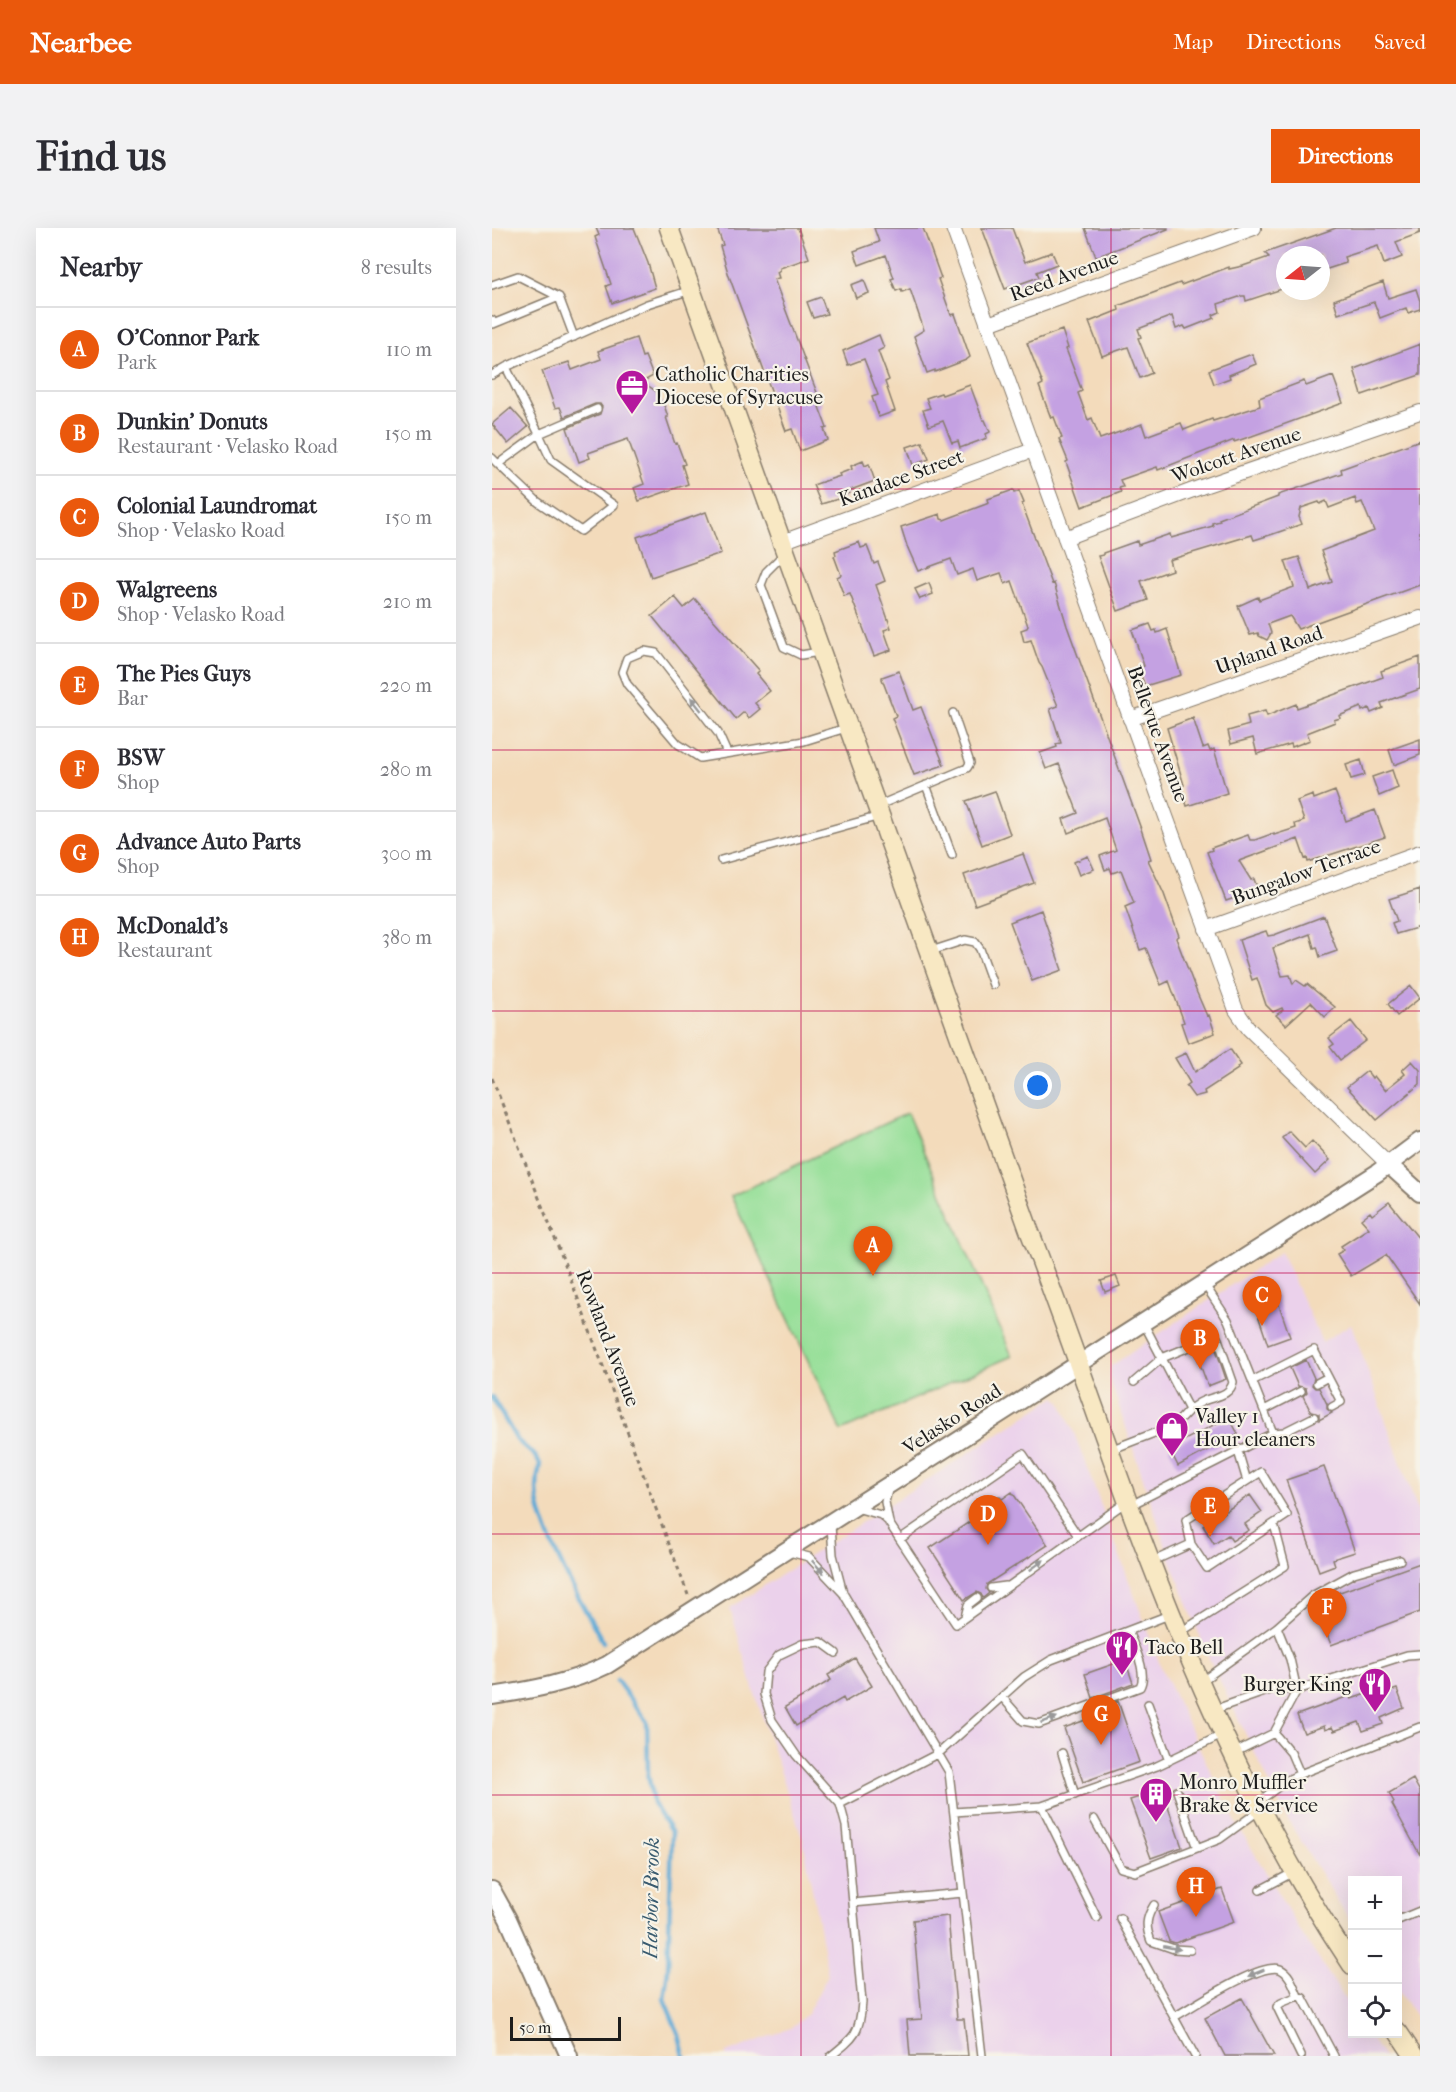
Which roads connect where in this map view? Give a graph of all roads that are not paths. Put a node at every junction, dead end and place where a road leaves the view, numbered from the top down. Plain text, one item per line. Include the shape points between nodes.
1 (669, 228) edge
2 (953, 228) edge
3 (1254, 228) edge
4 (492, 285) edge
5 (691, 290) junction
6 (559, 297) junction
7 (492, 320) edge
8 (988, 324) junction
9 (574, 337) junction
10 (506, 367) junction
11 (492, 375) edge
12 (597, 409) dead end
13 (1420, 412) edge
14 (539, 434) junction
15 (1033, 450) junction
16 (495, 461) edge
17 (1065, 538) junction
18 (784, 547) junction
19 (1420, 618) edge
20 (821, 652) junction
21 (953, 713) dead end
22 (1130, 719) junction
23 (849, 727) junction
24 (727, 753) junction
25 (926, 785) junction
26 (879, 811) junction
27 (1420, 852) edge
28 (952, 855) dead end
29 (721, 860) dead end
30 (1206, 929) junction
31 (929, 951) junction
32 (993, 985) dead end
33 (1420, 1141) edge
34 (1388, 1164) junction
35 (1420, 1193) edge
36 (1204, 1282) junction
37 (1143, 1321) junction
38 (1162, 1358) junction
39 (1079, 1362) junction
40 (1328, 1377) junction
41 (1252, 1381) junction
42 (1134, 1382) dead end
43 (1317, 1383) dead end
44 (1301, 1391) dead end
45 (1332, 1407) dead end
46 (1189, 1410) junction
47 (1264, 1410) junction
48 (1314, 1417) dead end
49 (1273, 1433) junction
50 (1110, 1450) junction
51 (1238, 1451) junction
52 (1247, 1481) junction
53 (890, 1484) junction
54 (1128, 1504) junction
55 (853, 1508) junction
56 (890, 1522) junction
57 (831, 1523) junction
58 (1274, 1524) junction
59 (1078, 1536) junction
60 (900, 1539) junction
61 (1191, 1544) junction
62 (786, 1551) junction
63 (1400, 1560) dead end
64 (1152, 1562) junction
65 (1009, 1586) junction
66 (991, 1588) dead end
67 (843, 1593) junction
68 (977, 1598) dead end
69 (1172, 1614) junction
70 (965, 1617) junction
71 (1277, 1628) junction
72 (1128, 1631) junction
73 (1179, 1633) junction
74 (836, 1653) dead end
75 (1420, 1654) edge
76 (1200, 1682) junction
77 (1297, 1690) junction
78 (492, 1696) edge
79 (1002, 1697) junction
80 (1148, 1704) dead end
81 (1213, 1710) junction
82 (1420, 1727) edge
83 (1224, 1733) junction
84 (1274, 1733) junction
85 (1062, 1753) dead end
86 (1233, 1753) junction
87 (939, 1754) junction
88 (1169, 1761) junction
89 (1300, 1774) junction
90 (1177, 1791) dead end
91 (1075, 1795) junction
92 (840, 1804) junction
93 (1042, 1806) junction
94 (1258, 1807) junction
95 (954, 1812) junction
96 (1094, 1819) dead end
97 (1197, 1848) junction
98 (1294, 1872) junction
99 (492, 1890) edge
100 (1260, 1890) dead end
101 (963, 1893) junction
102 (853, 1903) junction
103 (1155, 1905) dead end
104 (1420, 1911) edge
105 (1097, 1918) dead end
106 (1120, 1918) dead end
107 (1402, 1918) edge
108 (1190, 1950) dead end
109 (1348, 1954) edge
110 (1298, 1996) junction
111 (1174, 2017) junction
112 (1402, 2038) edge
113 (569, 2056) edge
114 (831, 2056) edge
115 (982, 2056) edge
116 (1195, 2056) edge
117 (1301, 2056) edge
118 (1334, 2056) edge
119 (1414, 2056) edge

1 - 5 main road
2 - 8 street, Bellevue Avenue
3 - 8 street, Reed Avenue
4 - 6 lane via 518,276
5 - 9 lane via 647,304
5 - 18 main road
6 - 7 lane via 493,324
6 - 9 lane
8 - 15 street, Bellevue Avenue
9 - 10 lane
10 - 11 lane
10 - 14 lane
12 - 14 lane
13 - 17 street, Wolcott Avenue
14 - 16 lane
14 - 16 lane via 551,460 614,506 581,531 538,502
15 - 17 street, Bellevue Avenue
15 - 18 street, Kandace Street
17 - 22 street, Bellevue Avenue
18 - 20 main road
18 - 20 lane via 761,585 784,647 801,655
19 - 22 street, Upland Road
20 - 23 main road
21 - 25 lane via 970,763 967,768
22 - 30 street, Bellevue Avenue
23 - 24 lane via 804,741
23 - 26 main road
24 -> 24 lane via 718,733 656,653 644,651 627,658 622,672 627,684 678,744 700,758
25 - 26 lane
25 - 28 lane
26 - 29 lane
26 - 31 main road
27 - 30 street, Bungalow Terrace
30 - 34 street, Bellevue Avenue via 1236,1010 1249,1029
31 - 32 lane via 965,940 975,942
31 - 39 main road
33 - 34 street, Velasko Road
34 - 35 street, Bellevue Avenue
34 - 36 street, Velasko Road
36 - 37 street, Velasko Road
36 - 41 lane via 1228,1320
37 - 38 lane
37 - 39 street, Velasko Road
38 - 42 lane
38 - 46 lane
38 - 46 lane via 1211,1338 1218,1339 1232,1388
39 - 50 main road
39 - 53 street, Velasko Road
40 - 41 lane via 1314,1350
40 - 43 lane
40 - 45 lane via 1341,1402
41 - 47 lane
44 - 47 lane
46 - 50 lane via 1175,1425
47 - 49 lane
48 - 49 lane via 1284,1432
49 - 51 lane
50 - 54 main road
51 - 52 lane
51 - 54 lane
52 - 58 lane via 1261,1472 1287,1515
52 - 61 lane via 1186,1520
53 - 55 street, Velasko Road
53 - 56 lane via 885,1502
54 - 59 lane
54 - 64 main road
55 - 56 lane via 881,1515
55 - 57 street, Velasko Road
56 - 60 lane
57 - 62 street, Velasko Road
57 - 67 lane via 833,1555
58 - 61 lane via 1207,1568
58 - 73 lane via 1285,1566
59 - 60 lane via 1023,1454
65 -> 59 lane
60 - 70 lane via 956,1624
61 - 64 lane
62 -> 67 lane via 809,1557
62 - 78 street, Velasko Road via 607,1665 542,1688
63 - 71 lane via 1354,1573 1312,1596
64 - 69 main road
65 - 66 lane
65 - 70 lane
67 - 87 lane
68 - 70 lane via 968,1605
69 - 72 lane
69 - 73 main road
71 - 76 lane
71 - 77 lane
72 - 79 lane via 1052,1660
79 -> 72 lane via 1023,1721 1039,1724 1140,1687 1142,1672
73 - 76 main road
74 - 92 lane via 821,1642 802,1644 779,1655 766,1672 764,1694 772,1720 796,1755
75 - 77 lane
76 - 81 main road
77 - 81 lane via 1273,1689
77 - 84 lane
79 - 87 lane
80 - 88 lane
81 - 83 main road
82 - 89 lane
83 - 86 main road
83 - 88 lane
84 - 86 lane
84 - 89 lane via 1291,1753
85 - 91 lane
86 - 94 main road
87 - 92 lane
87 - 95 lane via 949,1772
88 - 91 lane
89 - 94 lane via 1286,1781
90 - 97 lane
91 - 93 lane
92 - 102 lane via 846,1826
93 - 95 lane
93 - 105 lane
94 - 97 lane via 1220,1839
94 - 98 main road
95 - 101 lane
96 - 97 lane via 1121,1868 1135,1872
98 - 100 lane
98 - 109 main road
99 - 113 street
101 - 102 lane
101 - 115 lane
102 - 114 lane via 861,2026
103 -> 108 lane via 1146,1927 1151,1941
104 - 107 lane
106 - 111 lane
110 -> 111 lane via 1282,1969 1269,1968 1254,1972
110 - 117 lane via 1277,2007
110 - 118 lane via 1303,1998
111 - 116 lane
112 - 119 main road

